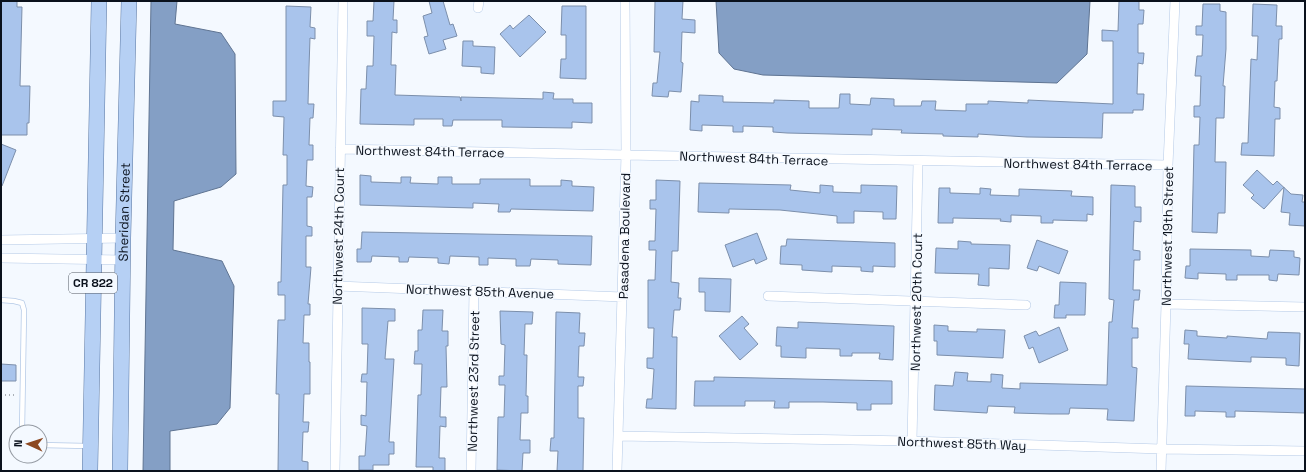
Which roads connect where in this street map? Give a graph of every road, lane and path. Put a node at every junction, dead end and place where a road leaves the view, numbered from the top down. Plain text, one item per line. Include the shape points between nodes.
1 (99, 1) edge
2 (129, 1) edge
3 (342, 1) edge
4 (625, 1) edge
5 (1175, 1) edge
6 (340, 149) junction
7 (626, 154) junction
8 (918, 163) junction
9 (1168, 165) junction
10 (123, 238) junction
11 (94, 239) junction
12 (1, 240) edge
13 (1, 258) edge
14 (94, 260) junction
15 (123, 260) junction
16 (337, 286) junction
17 (474, 290) junction
18 (768, 296) dead end
19 (623, 297) junction
20 (1, 300) edge
21 (916, 300) junction
22 (1026, 304) dead end
23 (1166, 304) junction
24 (1305, 307) edge
25 (5, 395) dead end
26 (15, 395) dead end
27 (22, 424) edge
28 (618, 436) junction
29 (912, 441) junction
30 (48, 445) edge
31 (90, 446) junction
32 (1161, 449) junction
33 (1305, 451) edge
34 (90, 471) edge
35 (120, 471) edge
36 (335, 471) edge
37 (471, 471) edge
38 (617, 471) edge
39 (1161, 471) edge

1 - 11 main road, CR 822
2 - 10 main road, Sheridan Street / CR 822
3 - 6 street, Northwest 24th Court
4 - 7 street, Pasadena Boulevard
5 - 9 street, Northwest 19th Street
6 - 7 street, Northwest 84th Terrace
6 - 16 street, Northwest 24th Court
7 - 8 street, Northwest 84th Terrace
7 - 19 street, Pasadena Boulevard
8 - 9 street, Northwest 84th Terrace
8 - 21 street, Northwest 20th Court
9 - 23 street, Northwest 19th Street
10 - 11 street
10 - 15 main road, Sheridan Street / CR 822
11 - 12 street
11 - 14 main road, CR 822
13 - 14 street
14 - 15 street
14 - 31 main road, CR 822
15 - 35 main road, Sheridan Street / CR 822
16 - 17 street, Northwest 85th Avenue
16 - 36 street, Northwest 24th Court
17 - 19 street, Northwest 85th Avenue
17 - 37 street, Northwest 23rd Street
18 - 21 street
19 - 28 street, Pasadena Boulevard
20 - 27 lane via 22,303 24,310
21 - 22 street
21 - 29 street, Northwest 20th Court
23 - 24 street
23 - 32 street, Northwest 19th Street
25 - 26 path
28 - 29 street, Northwest 85th Way
28 - 38 street, Pasadena Boulevard
29 - 32 street, Northwest 85th Way
30 - 31 lane
31 - 34 main road, CR 822
32 - 33 street, Northwest 85th Way
32 - 39 street, Northwest 19th Street

